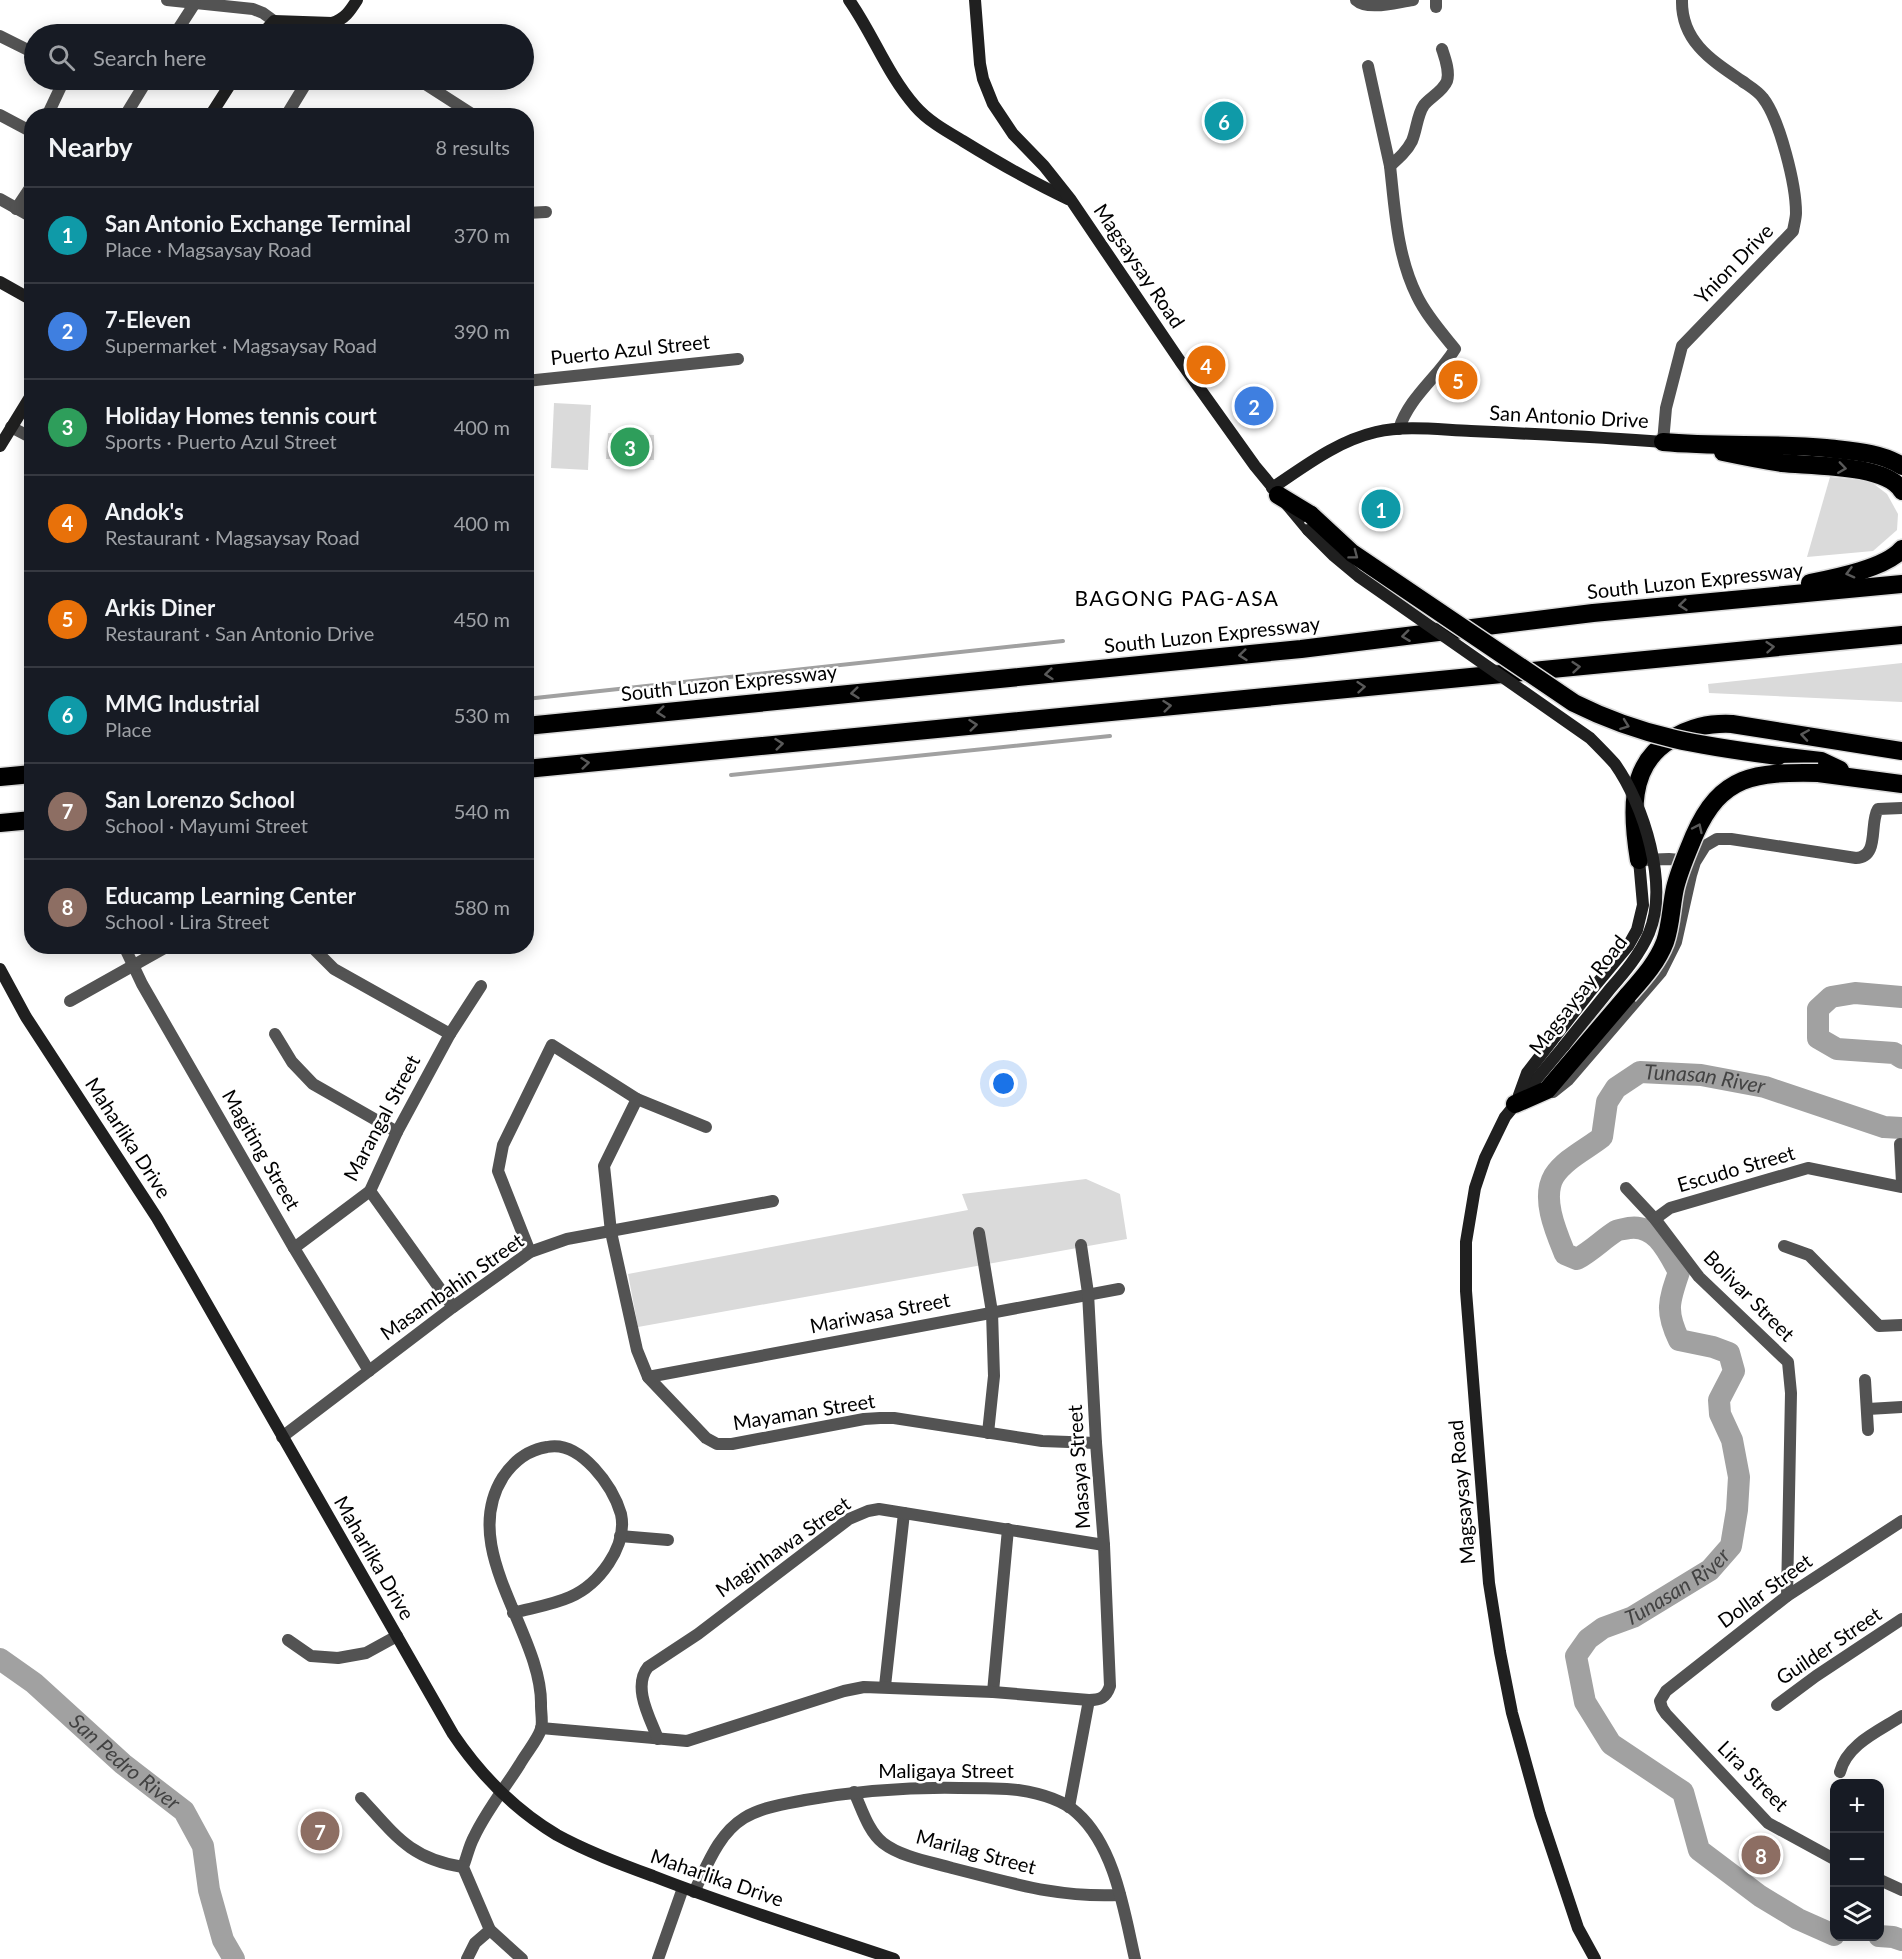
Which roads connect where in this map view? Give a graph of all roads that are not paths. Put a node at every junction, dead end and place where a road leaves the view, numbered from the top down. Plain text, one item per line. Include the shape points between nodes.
1 (167, 0) edge
2 (357, 0) edge
3 (849, 0) edge
4 (975, 0) edge
5 (1356, 0) edge
6 (1413, 0) edge
7 (1682, 0) edge
8 (195, 3) junction
9 (274, 21) junction
10 (332, 23) joint
11 (181, 24) edge
12 (271, 24) edge
13 (0, 36) edge
14 (24, 48) edge
15 (1442, 49) dead end
16 (1368, 66) dead end
17 (59, 90) edge
18 (141, 90) edge
19 (227, 90) edge
20 (302, 90) edge
21 (435, 90) edge
22 (454, 102) junction
23 (51, 108) edge
24 (130, 108) edge
25 (215, 108) edge
26 (291, 108) edge
27 (454, 108) edge
28 (463, 108) edge
29 (0, 115) edge
30 (24, 128) edge
31 (1390, 166) junction
32 (24, 197) edge
33 (0, 199) edge
34 (1071, 200) junction
35 (16, 209) junction
36 (546, 212) dead end
37 (24, 213) edge
38 (534, 213) edge
39 (2, 286) edge
40 (24, 296) edge
41 (738, 359) dead end
42 (534, 380) edge
43 (24, 407) edge
44 (11, 427) junction
45 (1399, 429) junction
46 (24, 434) edge
47 (1663, 442) junction
48 (1689, 445) junction
49 (0, 446) edge
50 (1902, 466) edge
51 (1902, 491) edge
52 (1275, 492) junction
53 (1310, 523) junction
54 (1902, 549) edge
55 (1902, 584) edge
56 (1741, 599) junction
57 (1902, 635) edge
58 (534, 725) edge
59 (1902, 751) edge
60 (534, 768) edge
61 (24, 775) edge
62 (0, 777) edge
63 (1856, 778) junction
64 (1902, 784) edge
65 (1902, 808) edge
66 (24, 821) edge
67 (0, 823) edge
68 (1640, 860) junction
69 (1695, 862) junction
70 (128, 954) edge
71 (154, 954) edge
72 (319, 954) edge
73 (134, 966) junction
74 (0, 969) edge
75 (481, 986) dead end
76 (70, 1001) dead end
77 (275, 1034) dead end
78 (450, 1034) junction
79 (637, 1099) junction
80 (1510, 1111) junction
81 (706, 1127) dead end
82 (397, 1132) junction
83 (1899, 1144) dead end
84 (1902, 1185) edge
85 (1626, 1188) dead end
86 (370, 1191) junction
87 (773, 1201) dead end
88 (1655, 1219) junction
89 (611, 1232) junction
90 (979, 1233) dead end
91 (1082, 1245) dead end
92 (1784, 1246) dead end
93 (294, 1248) junction
94 (530, 1252) junction
95 (1119, 1289) dead end
96 (1088, 1293) junction
97 (453, 1307) junction
98 (992, 1312) junction
99 (1902, 1325) edge
100 (369, 1371) junction
101 (648, 1377) junction
102 (1865, 1380) dead end
103 (1902, 1407) edge
104 (1868, 1408) junction
105 (1868, 1430) dead end
106 (988, 1433) junction
107 (282, 1437) junction
108 (1096, 1443) junction
109 (904, 1513) junction
110 (1902, 1521) edge
111 (1008, 1529) junction
112 (620, 1536) junction
113 (668, 1540) dead end
114 (1104, 1545) junction
115 (1787, 1596) junction
116 (513, 1613) junction
117 (1902, 1619) edge
118 (397, 1636) junction
119 (288, 1640) dead end
120 (885, 1686) junction
121 (993, 1692) junction
122 (1089, 1700) junction
123 (1660, 1701) joint
124 (1777, 1705) dead end
125 (1902, 1716) edge
126 (541, 1728) junction
127 (658, 1739) junction
128 (1840, 1772) dead end
129 (854, 1791) junction
130 (502, 1792) junction
131 (361, 1798) dead end
132 (1069, 1807) junction
133 (1830, 1857) edge
134 (463, 1867) junction
135 (1884, 1882) edge
136 (689, 1890) junction
137 (1902, 1890) edge
138 (1120, 1895) junction
139 (490, 1930) junction
140 (467, 1959) edge
141 (522, 1959) edge
142 (658, 1959) edge
143 (894, 1959) edge
144 (1135, 1959) edge
145 (1595, 1959) edge

1 - 8 street
2 - 10 main road via 345,18
3 - 34 main road via 896,81 927,117 1004,167
4 - 34 main road, Magsaysay Road via 980,63 993,104 1013,134
5 - 6 street via 1369,5
7 - 47 street, Ynion Drive via 1685,25 1701,52 1763,98 1787,156 1796,213 1793,231 1682,346 1666,408
8 - 9 street via 253,9
8 - 11 street
9 - 10 main road
9 - 12 main road
13 - 14 street
15 - 31 street via 1447,80 1421,110 1412,141
16 - 31 street
17 - 23 street
18 - 24 street
19 - 25 main road
20 - 26 street
21 - 22 street
22 - 27 street
22 - 28 street
29 - 30 street
31 - 45 street via 1400,246 1408,274 1418,298 1455,349 1404,413
32 - 35 street
33 - 35 street
34 - 52 main road, Magsaysay Road
35 - 37 street
36 - 38 street
39 - 40 main road
41 - 42 street, Puerto Azul Street
43 - 44 main road
44 - 46 street
44 - 49 main road
45 - 47 main road, San Antonio Drive
45 - 52 main road, San Antonio Drive via 1351,440 1314,459
47 - 48 highway
48 - 50 highway via 1787,445 1840,450 1878,456
48 -> 51 highway via 1748,458 1875,474
52 - 53 highway
53 -> 63 highway, bridge via 1574,703 1614,722 1655,736 1707,746 1821,761
53 - 80 main road, Magsaysay Road, bridge via 1334,556 1358,576 1590,738 1614,764 1631,793 1652,855 1657,889 1650,932 1636,956
54 -> 56 highway via 1855,573
55 - 56 highway, South Luzon Expressway
56 -> 58 highway, South Luzon Expressway via 1301,649
60 -> 57 highway
59 -> 68 highway via 1732,724 1710,724 1683,732 1649,758 1639,778 1634,826
61 - 62 highway
63 - 64 highway
80 -> 63 highway, bridge via 1547,1089 1647,972 1662,949 1678,876 1702,819 1727,789 1750,778 1782,773
65 - 69 street via 1878,809 1865,857 1724,839 1705,846
66 - 67 highway
68 - 69 street
68 - 80 main road via 1643,905 1638,930 1527,1073
69 - 80 street via 1680,930 1661,972 1568,1080 1533,1105
70 - 73 street, Magiting Street
71 - 73 street
72 - 78 street via 334,969
73 - 76 street
73 - 93 street, Magiting Street
74 - 107 main road, Maharlika Drive via 26,1017 157,1218
75 - 78 street, Marangal Street
77 - 82 street via 292,1062 313,1084
78 - 82 street, Marangal Street
79 - 81 street
79 - 89 street, Mayaman Street via 604,1166
79 - 94 street via 552,1045 503,1145 498,1171
80 - 145 main road, Magsaysay Road via 1485,1158 1475,1188 1466,1242 1489,1583 1512,1713 1540,1814 1578,1928
82 - 86 street, Marangal Street
83 - 84 street
84 - 88 street, Escudo Street via 1808,1168 1670,1208
85 - 88 street, Bolivar Street
86 - 93 street, Marangal Street
86 - 97 street
87 - 89 street, Masambahin Street
88 - 115 street, Bolivar Street via 1699,1277 1788,1362 1791,1393
89 - 94 street, Masambahin Street via 567,1239
89 - 101 street, Mayaman Street via 637,1350
90 - 98 street
91 - 96 street, Masaya Street
92 - 99 street via 1809,1255 1879,1326
93 - 100 street, Magiting Street
94 - 97 street, Masambahin Street
95 - 96 street, Mariwasa Street
96 - 98 street, Mariwasa Street
96 - 108 street, Masaya Street
97 - 100 street, Masambahin Street
98 - 101 street, Mariwasa Street
98 - 106 street via 994,1376
100 - 107 street, Masambahin Street
101 - 106 street, Mayaman Street via 706,1438 717,1444 864,1419 894,1418
102 - 104 street
103 - 104 street
104 - 105 street
106 - 108 street, Mayaman Street
107 - 118 main road, Maharlika Drive
108 - 114 street, Masaya Street
109 - 111 street, Maginhawa Street
109 - 120 street
109 - 127 street, Maginhawa Street via 879,1509 849,1519 698,1634 648,1666 641,1689
110 - 115 street, Dollar Street
111 - 114 street, Maginhawa Street
111 - 121 street
112 - 113 street
112 - 116 street via 610,1562 596,1581 570,1597
112 - 116 street via 621,1515 606,1481 586,1458 571,1449 548,1446 510,1466 498,1485 490,1537
114 - 122 street, Masaya Street via 1110,1686 1104,1698
115 - 123 street, Dollar Street via 1666,1691
116 - 126 street via 535,1665 542,1698
117 - 124 street, Guilder Street
118 - 119 street via 366,1653 338,1658 311,1656
118 - 130 main road, Maharlika Drive via 453,1734 473,1763
120 - 121 street
120 - 127 street via 843,1691 687,1741
121 - 122 street
122 - 132 street
123 - 133 street, Lira Street via 1666,1714 1768,1822
125 - 128 street via 1846,1755
126 - 127 street
126 - 130 street
129 - 132 street, Maligaya Street via 997,1788 1036,1794
129 - 136 street, Maligaya Street via 774,1806 744,1818 727,1833
129 - 138 street, Marilag Street via 876,1836 895,1850 1054,1893
130 - 134 street via 474,1837
130 - 136 main road, Maharlika Drive via 556,1834
131 - 134 street via 402,1843 432,1860
132 - 138 street, Maligaya Street via 1092,1829
134 - 139 street
135 - 137 street
136 - 142 street, Maligaya Street
136 - 143 main road, Maharlika Drive
138 - 144 street, Maligaya Street
139 - 140 street via 475,1942
139 - 141 street

